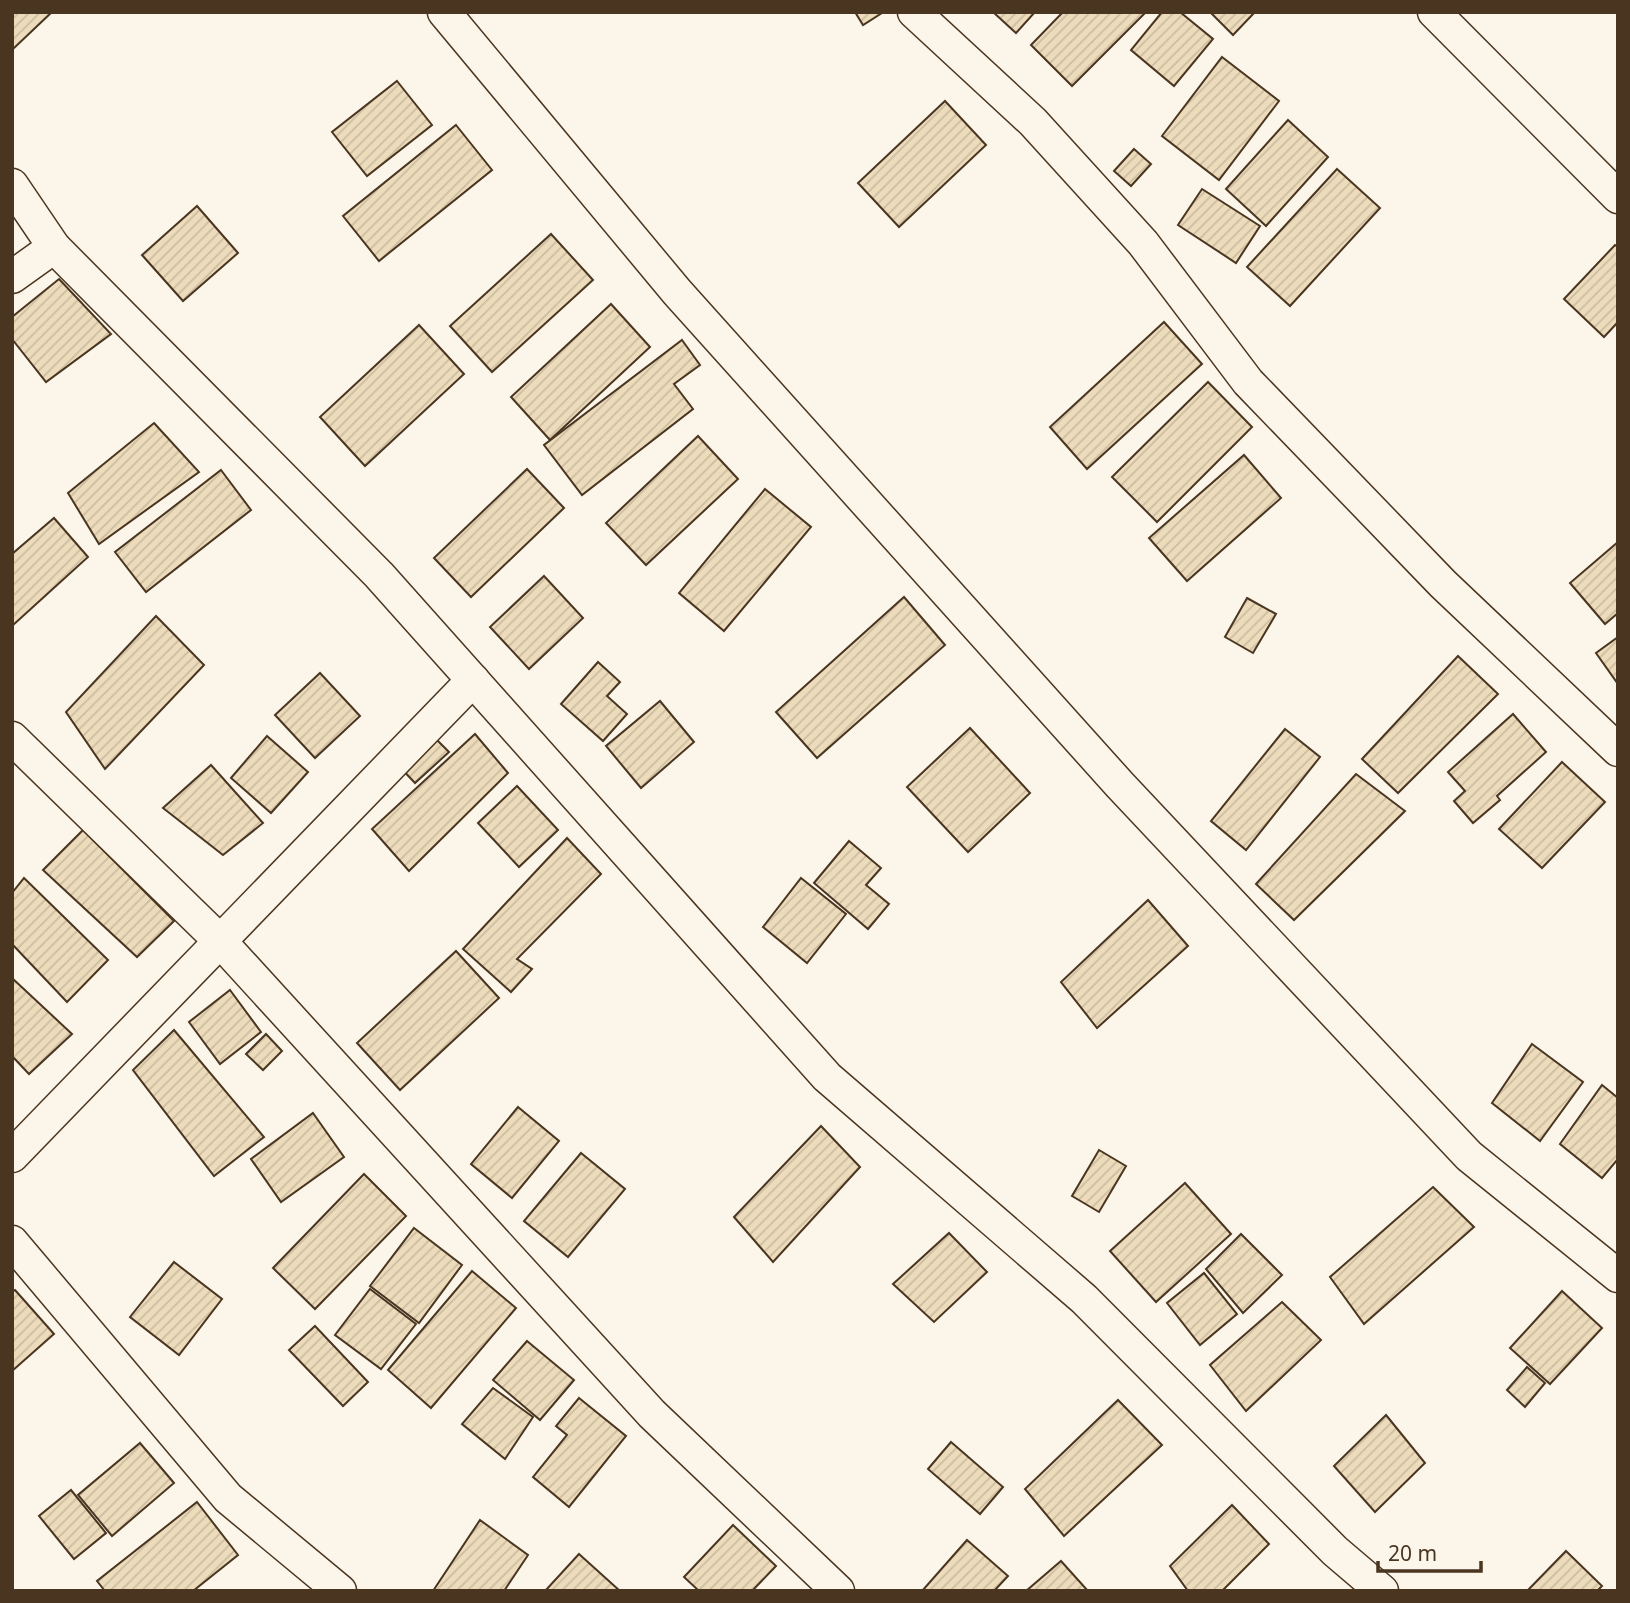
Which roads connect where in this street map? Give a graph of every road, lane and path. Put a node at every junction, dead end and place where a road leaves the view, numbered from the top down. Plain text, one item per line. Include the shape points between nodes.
1 (444, 12) edge
2 (914, 12) edge
3 (1434, 12) edge
4 (12, 185) edge
5 (1618, 197) edge
6 (54, 247) junction
7 (12, 277) edge
8 (472, 680) junction
9 (12, 738) edge
10 (1618, 750) edge
11 (220, 941) junction
12 (12, 1156) edge
13 (12, 1242) edge
14 (1618, 1276) edge
15 (340, 1591) edge
16 (838, 1591) edge
17 (1382, 1591) edge

1 - 14 street via 677,292 1120,785 1469,1156
2 - 10 street via 1033,122 1143,243 1248,382 1443,584
3 - 5 street
4 - 6 street
6 - 7 street
6 - 8 street via 369,565
8 - 11 street
8 - 17 street via 827,1077 1084,1299 1335,1551
9 - 11 street
11 - 12 street
11 - 16 street via 652,1414
13 - 15 street via 228,1498

